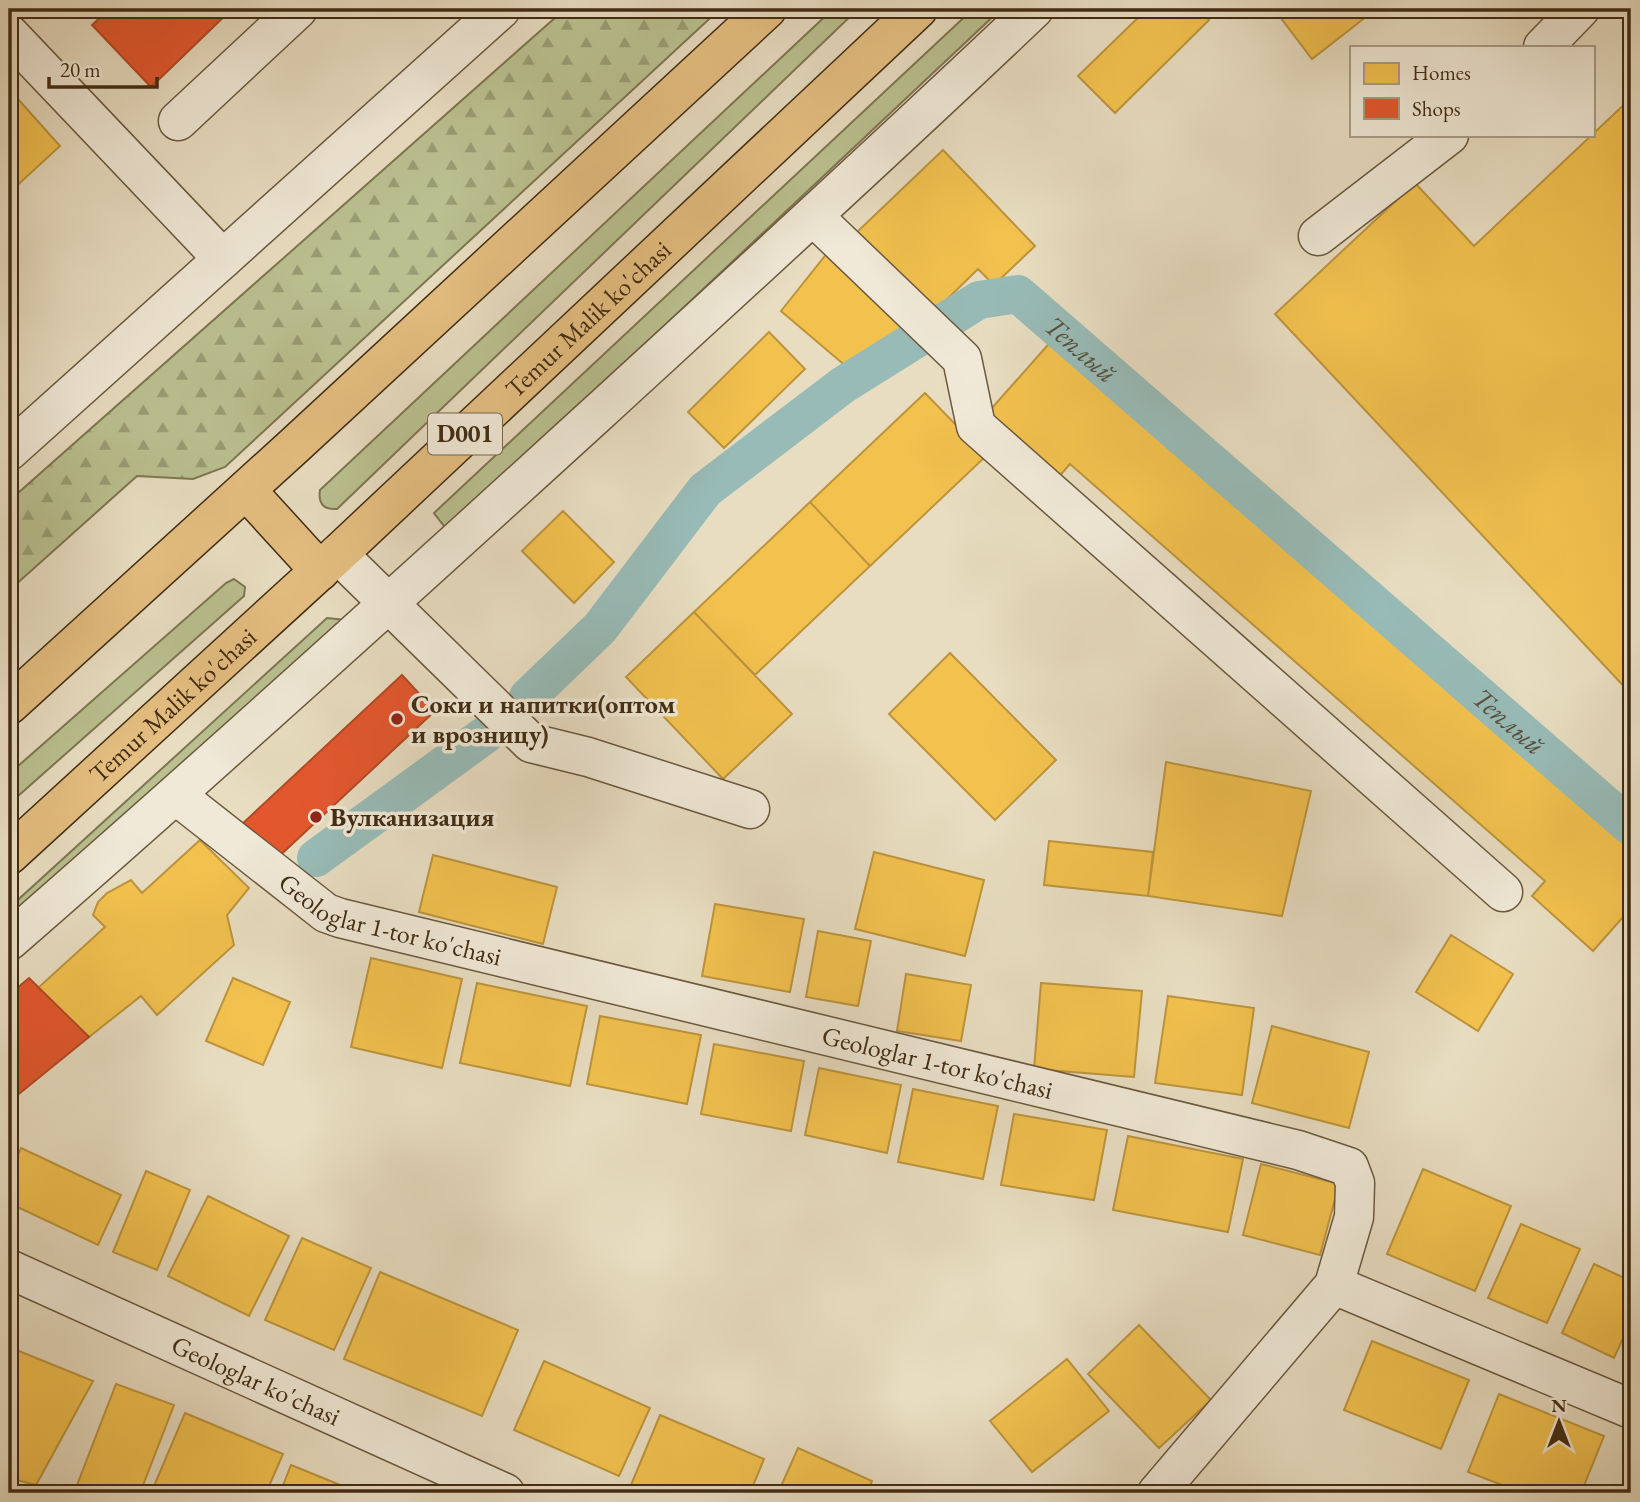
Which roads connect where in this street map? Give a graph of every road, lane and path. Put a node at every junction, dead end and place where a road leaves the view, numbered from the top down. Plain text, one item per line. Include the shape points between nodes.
1 (24, 9) edge
2 (298, 9) edge
3 (501, 9) edge
4 (767, 9) edge
5 (918, 9) edge
6 (1034, 9) edge
7 (1580, 9) edge
8 (9, 23) edge
9 (9, 34) edge
10 (1544, 46) edge
11 (178, 121) dead end
12 (1448, 136) edge
13 (813, 216) junction
14 (1318, 236) dead end
15 (223, 259) junction
16 (9, 451) edge
17 (246, 490) junction
18 (329, 563) junction
19 (388, 604) junction
20 (9, 705) edge
21 (177, 796) junction
22 (750, 809) dead end
23 (9, 855) edge
24 (1503, 892) dead end
25 (9, 941) edge
26 (9, 1269) edge
27 (1334, 1285) junction
28 (1631, 1409) edge
29 (505, 1493) edge
30 (1157, 1493) edge

1 - 8 street
2 - 11 street
3 - 15 street
4 - 17 highway
5 - 18 highway, Temur Malik ko'chasi / D001
6 - 13 street
7 - 10 street
9 - 15 street
12 - 14 street
13 - 19 street
13 - 24 street via 962,359 976,426
15 - 16 street
17 - 18 highway
17 - 20 highway
18 - 19 street
18 - 23 highway, Temur Malik ko'chasi / D001
19 - 21 street
19 - 22 street via 531,743
21 - 25 street
21 - 27 street, Geologlar 1-tor ko'chasi via 326,913 340,918 1271,1143 1349,1167 1355,1183 1354,1217
26 - 29 street, Geologlar ko'chasi
27 - 28 street
27 - 30 street, Geologlar 1-tor ko'chasi

